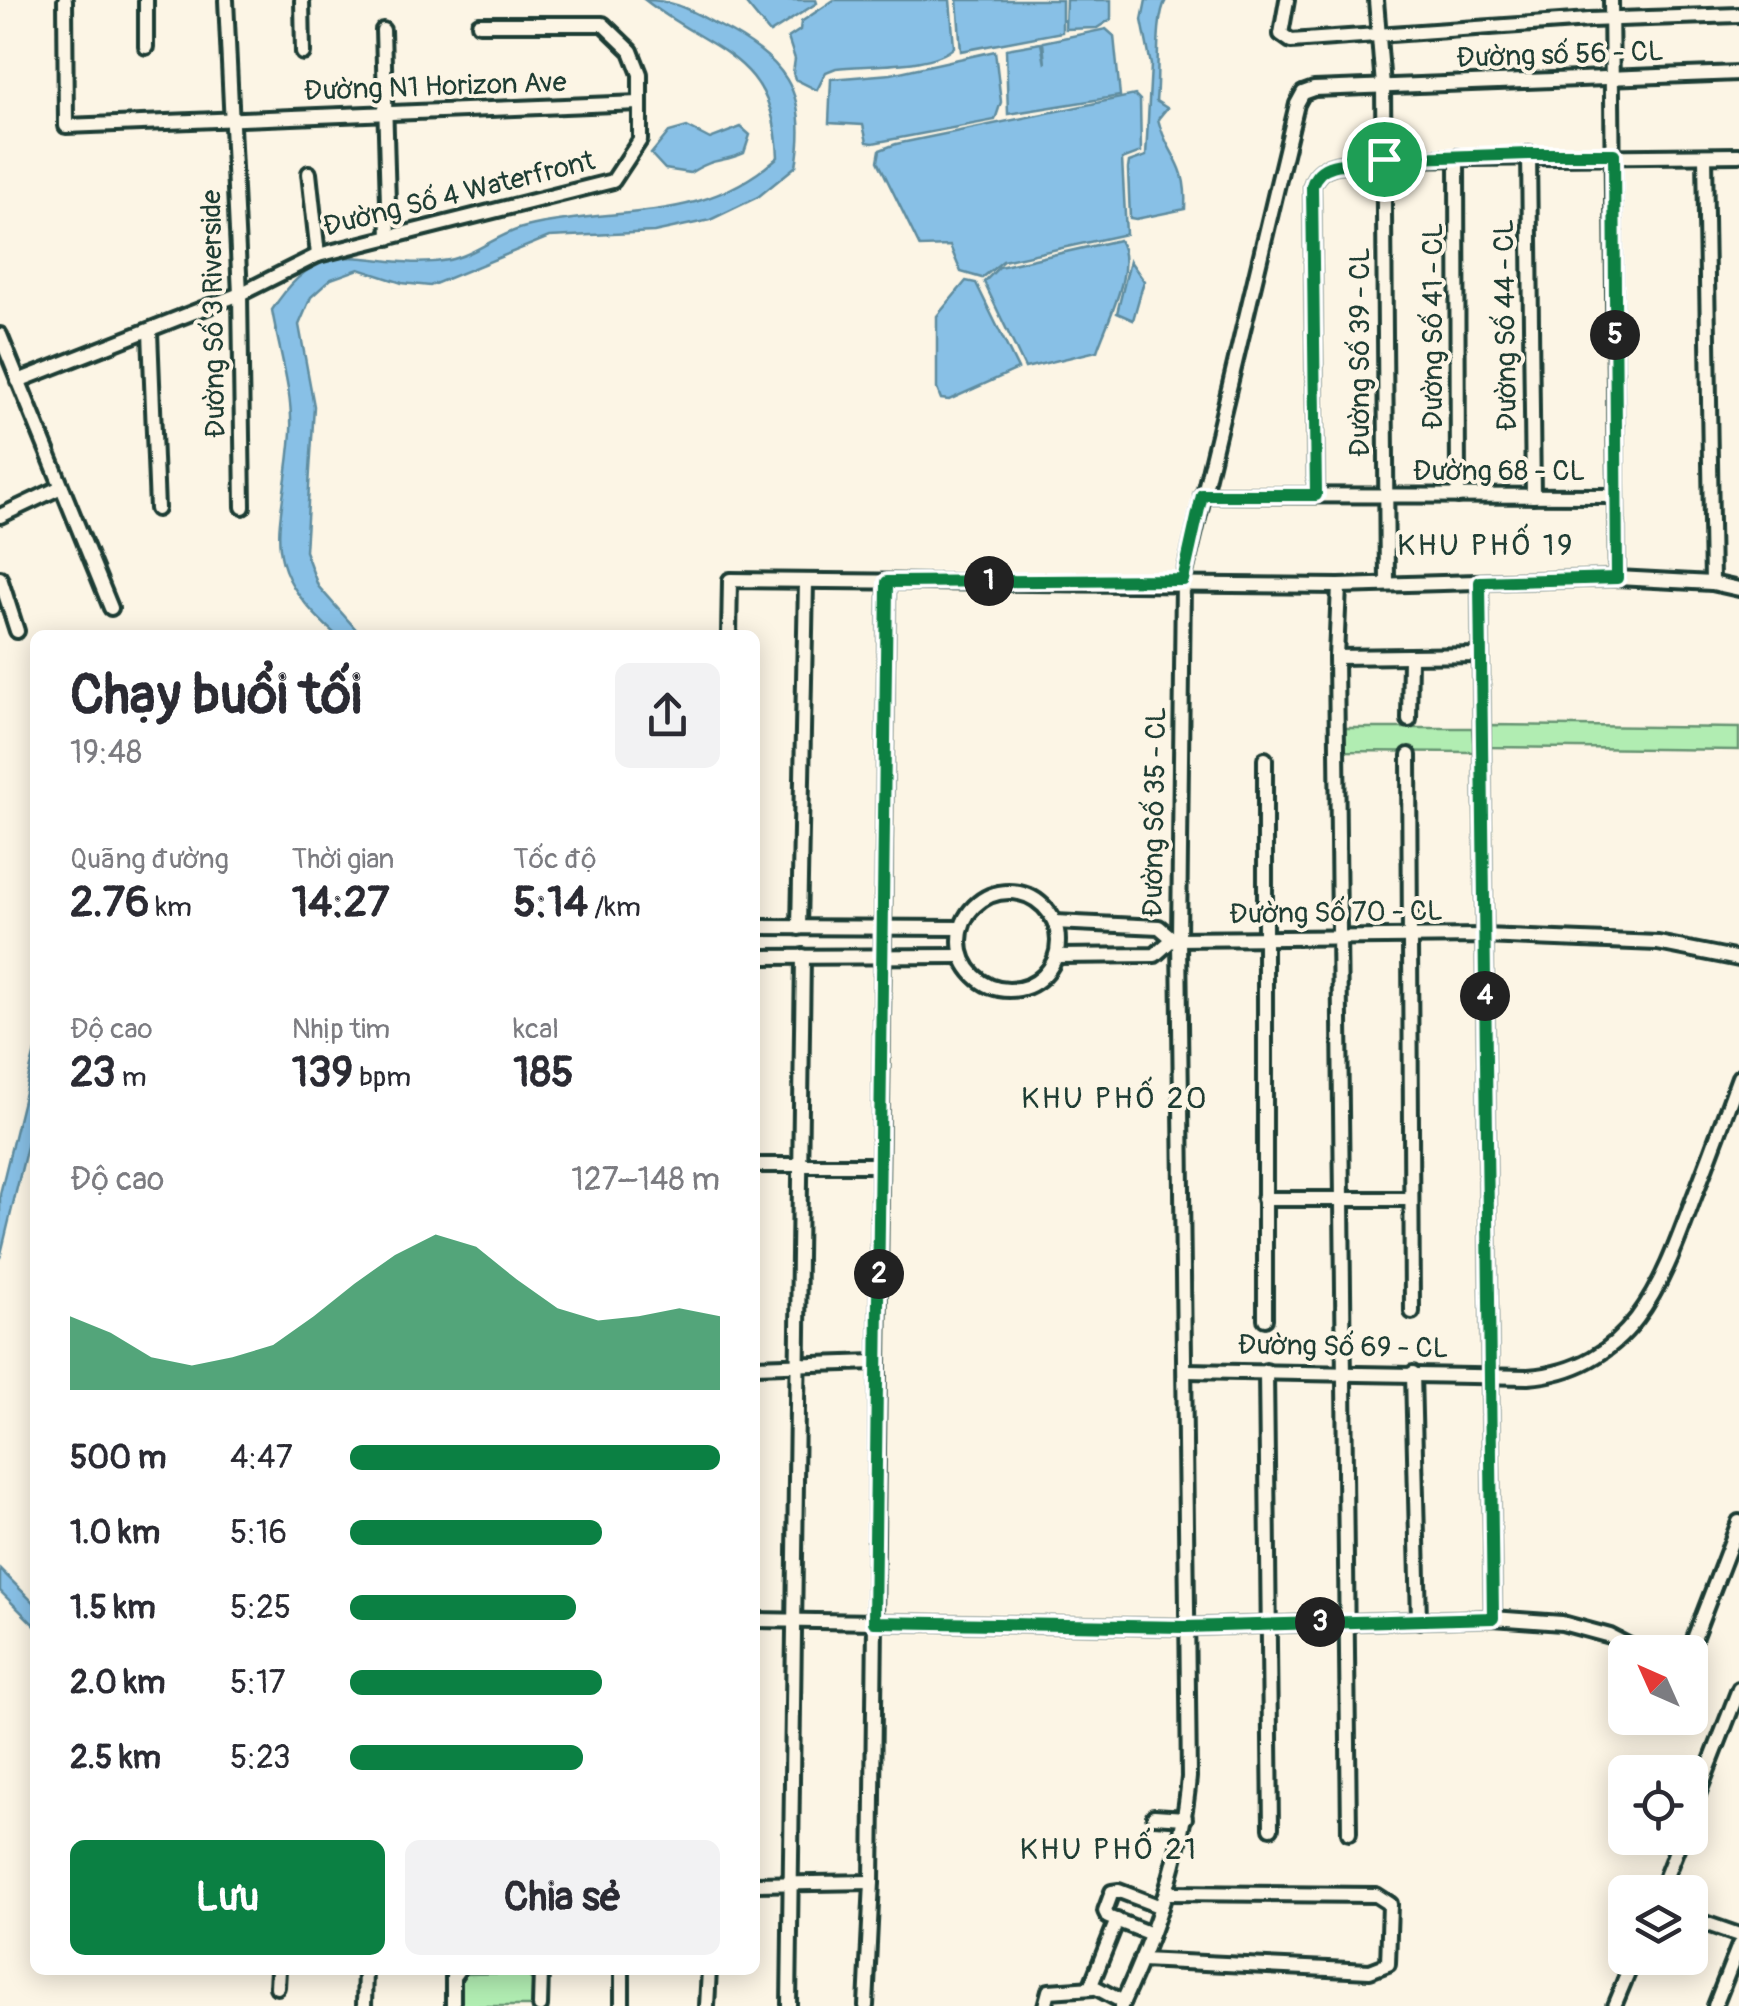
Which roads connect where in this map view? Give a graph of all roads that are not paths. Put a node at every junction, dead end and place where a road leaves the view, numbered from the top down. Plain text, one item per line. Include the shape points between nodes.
1 (65, 0) edge
2 (146, 0) edge
3 (226, 0) edge
4 (302, 0) edge
5 (1287, 0) edge
6 (1376, 0) edge
7 (1611, 0) edge
8 (1739, 15) edge
9 (1612, 20) junction
10 (478, 24) dead end
11 (383, 30) dead end
12 (1379, 33) junction
13 (146, 47) dead end
14 (303, 54) dead end
15 (1739, 73) edge
16 (1614, 80) junction
17 (1383, 86) junction
18 (639, 104) junction
19 (385, 114) junction
20 (234, 120) junction
21 (1529, 154) junction
22 (1614, 154) junction
23 (1739, 154) edge
24 (1706, 156) junction
25 (1457, 157) junction
26 (1384, 162) junction
27 (309, 173) dead end
28 (388, 238) junction
29 (318, 255) junction
30 (240, 294) junction
31 (150, 332) junction
32 (0, 335) edge
33 (18, 381) junction
34 (59, 488) junction
35 (1202, 495) junction
36 (1316, 495) junction
37 (1386, 496) junction
38 (1458, 496) junction
39 (1533, 496) junction
40 (1616, 496) junction
41 (244, 507) dead end
42 (157, 509) dead end
43 (0, 516) edge
44 (0, 578) edge
45 (1617, 578) junction
46 (1183, 580) junction
47 (806, 582) junction
48 (887, 582) junction
49 (1480, 582) junction
50 (1712, 582) junction
51 (1388, 584) junction
52 (1339, 586) junction
53 (1739, 590) edge
54 (112, 608) dead end
55 (6, 619) edge
56 (730, 630) edge
57 (17, 631) dead end
58 (1481, 655) junction
59 (1336, 657) junction
60 (1410, 658) junction
61 (1410, 720) dead end
62 (1409, 755) dead end
63 (1265, 759) dead end
64 (1056, 922) junction
65 (760, 927) edge
66 (800, 928) junction
67 (961, 928) junction
68 (881, 930) junction
69 (1484, 936) junction
70 (1339, 937) junction
71 (1412, 938) junction
72 (1176, 939) junction
73 (1265, 940) junction
74 (760, 956) edge
75 (802, 956) junction
76 (882, 956) junction
77 (961, 956) junction
78 (1057, 956) junction
79 (1739, 959) edge
80 (1739, 1077) edge
81 (760, 1166) edge
82 (878, 1166) junction
83 (797, 1167) junction
84 (1342, 1198) junction
85 (1264, 1199) junction
86 (1411, 1199) junction
87 (1412, 1312) dead end
88 (1265, 1319) dead end
89 (796, 1362) junction
90 (876, 1362) junction
91 (760, 1366) edge
92 (1186, 1370) junction
93 (1266, 1371) junction
94 (1344, 1372) junction
95 (1413, 1373) junction
96 (1490, 1374) junction
97 (1739, 1522) edge
98 (1493, 1618) junction
99 (760, 1620) edge
100 (1346, 1620) junction
101 (796, 1621) junction
102 (1419, 1621) junction
103 (874, 1622) junction
104 (1266, 1624) junction
105 (1185, 1627) junction
106 (1608, 1635) edge
107 (1696, 1635) edge
108 (1737, 1698) edge
109 (1708, 1770) edge
110 (1154, 1816) dead end
111 (1186, 1818) junction
112 (1271, 1828) dead end
113 (1349, 1833) dead end
114 (872, 1882) junction
115 (790, 1883) junction
116 (760, 1884) edge
117 (1164, 1900) junction
118 (1117, 1920) junction
119 (1708, 1924) edge
120 (1151, 1934) junction
121 (1739, 1935) edge
122 (1739, 1945) edge
123 (1141, 1960) junction
124 (278, 1975) edge
125 (365, 1975) edge
126 (454, 1975) edge
127 (541, 1975) edge
128 (622, 1975) edge
129 (708, 1975) edge
130 (1627, 1975) edge
131 (277, 1987) dead end
132 (1093, 1988) junction
133 (1122, 2004) edge
134 (364, 2006) edge
135 (452, 2006) edge
136 (540, 2006) edge
137 (622, 2006) edge
138 (706, 2006) edge
139 (789, 2006) edge
140 (866, 2006) edge
141 (1045, 2006) edge
142 (1614, 2006) edge
143 (1715, 2006) edge

1 - 20 street, Đường N1 Horizon Ave via 66,126
2 - 13 street
3 - 20 street, Đường Số 3 Riverside
4 - 14 street
5 - 12 street via 1280,34 1291,42
6 - 12 street, Đường Số 39 - CL
7 - 9 street
8 - 9 street
9 - 12 street
9 - 16 street
10 - 18 street, Đường Số 4 Waterfront via 603,24 631,51 640,74
11 - 19 street
12 - 17 street, Đường Số 39 - CL
15 - 16 street, Đường số 56 - CL
16 - 17 street, Đường số 56 - CL
16 - 22 street
17 - 26 street, Đường Số 39 - CL
17 - 35 street, Đường Số 35 - CL via 1314,89 1297,104
18 - 19 street, Đường N1 Horizon Ave
18 - 28 street, Đường Số 4 Waterfront via 640,140 613,181
19 - 20 street, Đường N1 Horizon Ave
19 - 28 street
20 - 30 street, Đường Số 3 Riverside
21 - 22 street
21 - 25 street
21 - 39 street, Đường Số 44 - CL
22 - 24 street
22 - 40 street
23 - 24 street
24 - 50 street
25 - 26 street
25 - 38 street, Đường Số 41 - CL
26 - 36 street via 1326,166 1312,186
26 - 37 street, Đường Số 39 - CL
27 - 29 street
28 - 29 street, Đường Số 4 Waterfront
29 - 30 street, Đường Số 4 Waterfront
30 - 31 street, Đường Số 4 Waterfront
30 - 41 street, Đường Số 3 Riverside
31 - 33 street, Đường Số 4 Waterfront
31 - 42 street
32 - 33 street
33 - 34 street
34 - 43 street
34 - 54 street
35 - 36 street, Đường 68 - CL
35 - 46 street, Đường Số 35 - CL
36 - 37 street, Đường 68 - CL
37 - 38 street, Đường 68 - CL
37 - 51 street, Đường Số 39 - CL
38 - 39 street, Đường 68 - CL
39 - 40 street, Đường 68 - CL
40 - 45 street
44 - 55 street
45 - 49 street
45 - 50 street
46 - 48 street
46 - 52 street
46 - 72 street, Đường Số 35 - CL
47 - 48 street
47 - 56 street via 730,580
47 - 66 street
48 - 68 street
49 - 51 street
49 - 58 street
50 - 53 street
51 - 52 street
52 - 59 street
55 - 57 street
58 - 60 street
58 - 69 street
59 - 60 street
59 - 70 street
60 - 61 street
62 - 71 street
63 - 73 street
64 - 67 street via 1033,897 1000,892 970,910
64 - 72 street, Đường Số 70 - CL via 1159,928
64 - 78 street
65 - 66 street
66 - 68 street
67 - 68 street
67 - 77 street
68 - 76 street
69 - 71 street, Đường Số 70 - CL
69 - 79 street, Đường Số 70 - CL via 1658,943
69 - 96 street
70 - 71 street, Đường Số 70 - CL
70 - 73 street, Đường Số 70 - CL
70 - 84 street
71 - 86 street
72 - 73 street, Đường Số 70 - CL
72 - 78 street, Đường Số 70 - CL via 1155,956
72 - 92 street, Đường Số 35 - CL
73 - 85 street
74 - 75 street
75 - 76 street
75 - 83 street
76 - 77 street
76 - 82 street
77 - 78 street via 979,981 1009,991 1038,981
80 - 96 street, Đường Số 69 - CL via 1667,1272 1646,1309 1622,1337 1562,1374
81 - 83 street
82 - 83 street
82 - 90 street
83 - 89 street
84 - 85 street
84 - 86 street
84 - 94 street
85 - 88 street
86 - 87 street
89 - 90 street
89 - 91 street
89 - 101 street
90 - 103 street
92 - 93 street, Đường Số 69 - CL
92 - 105 street, Đường Số 35 - CL
93 - 94 street, Đường Số 69 - CL
93 - 104 street
94 - 95 street, Đường Số 69 - CL
94 - 100 street
95 - 96 street, Đường Số 69 - CL
95 - 102 street
96 - 98 street
97 - 107 street
98 - 102 street
98 - 106 street via 1562,1622
99 - 101 street
100 - 102 street
100 - 104 street
100 - 113 street
101 - 103 street
101 - 115 street
103 - 105 street
103 - 114 street
104 - 105 street
104 - 112 street
105 - 111 street, Đường Số 35 - CL
108 - 109 street
110 - 111 street
111 - 117 street, Đường Số 35 - CL
114 - 115 street
114 - 140 street
115 - 116 street
115 - 139 street
117 - 118 street via 1112,1892 1104,1910
117 - 120 street, Đường Số 35 - CL
117 - 123 street via 1376,1894 1390,1904 1388,1964 1370,1971
118 - 120 street
118 - 132 street
119 - 121 street
120 - 123 street, Đường Số 35 - CL
122 - 143 street
123 - 133 street, Đường Số 35 - CL
124 - 131 street
125 - 134 street
126 - 135 street
127 - 136 street
128 - 137 street
129 - 138 street
130 - 142 street
132 - 133 street
132 - 141 street via 1048,1991

